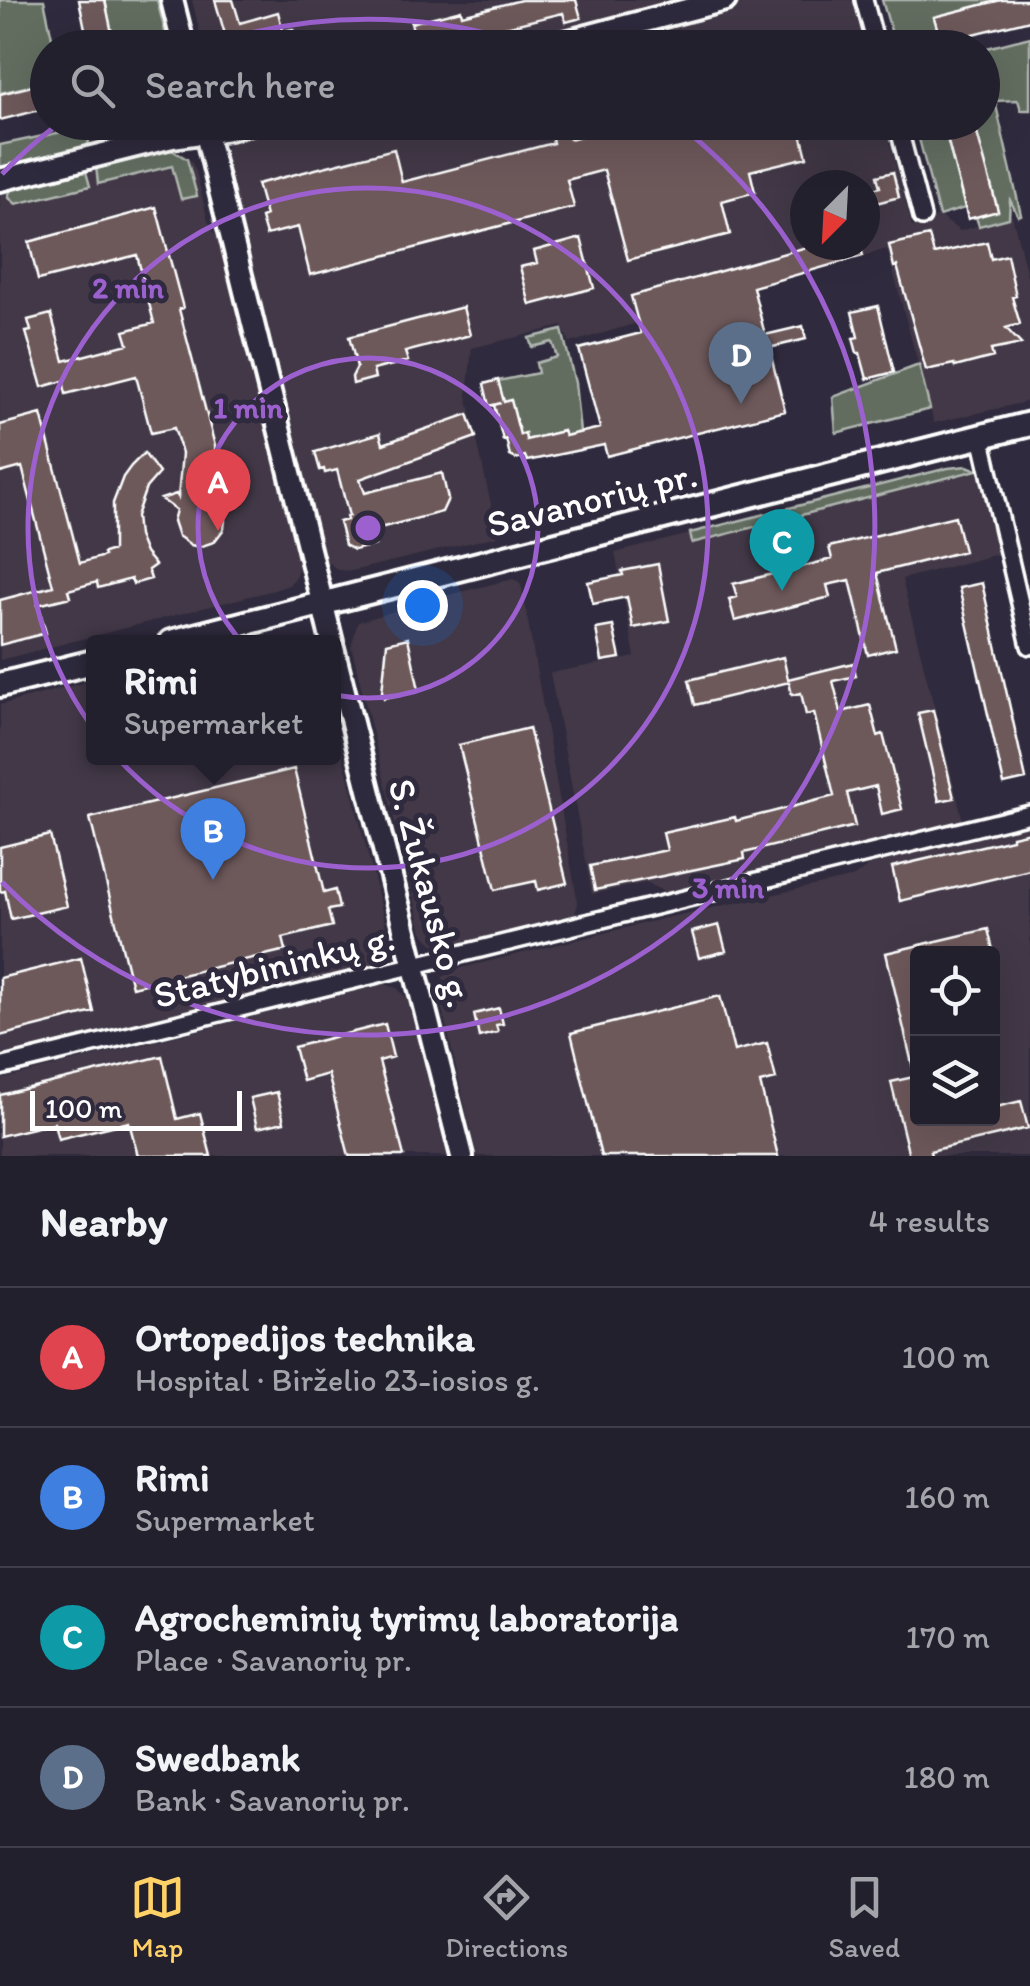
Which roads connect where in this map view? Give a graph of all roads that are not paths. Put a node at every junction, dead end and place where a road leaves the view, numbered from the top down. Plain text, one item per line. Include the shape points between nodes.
1 (172, 0) edge
2 (725, 0) edge
3 (864, 0) edge
4 (180, 30) edge
5 (611, 30) edge
6 (873, 30) edge
7 (160, 140) edge
8 (207, 140) edge
9 (902, 140) edge
10 (0, 180) edge
11 (922, 217) dead end
12 (1030, 424) edge
13 (981, 436) junction
14 (323, 604) junction
15 (198, 635) edge
16 (330, 635) edge
17 (1030, 646) edge
18 (86, 664) edge
19 (341, 680) edge
20 (0, 686) edge
21 (1030, 814) edge
22 (414, 965) junction
23 (0, 1066) edge
24 (462, 1156) edge

1 - 4 main road
2 - 5 main road
3 - 6 street
7 - 10 main road
8 - 14 main road, S. Žukausko g.
9 - 11 street
12 - 13 main road, Savanorių pr.
13 - 14 main road, Savanorių pr.
13 - 17 street
14 - 15 main road, Savanorių pr.
14 - 16 main road, S. Žukausko g.
18 - 20 main road
19 - 22 main road, S. Žukausko g.
21 - 22 street, Statybininkų g.
22 - 23 street, Statybininkų g.
22 - 24 main road, S. Žukausko g.

